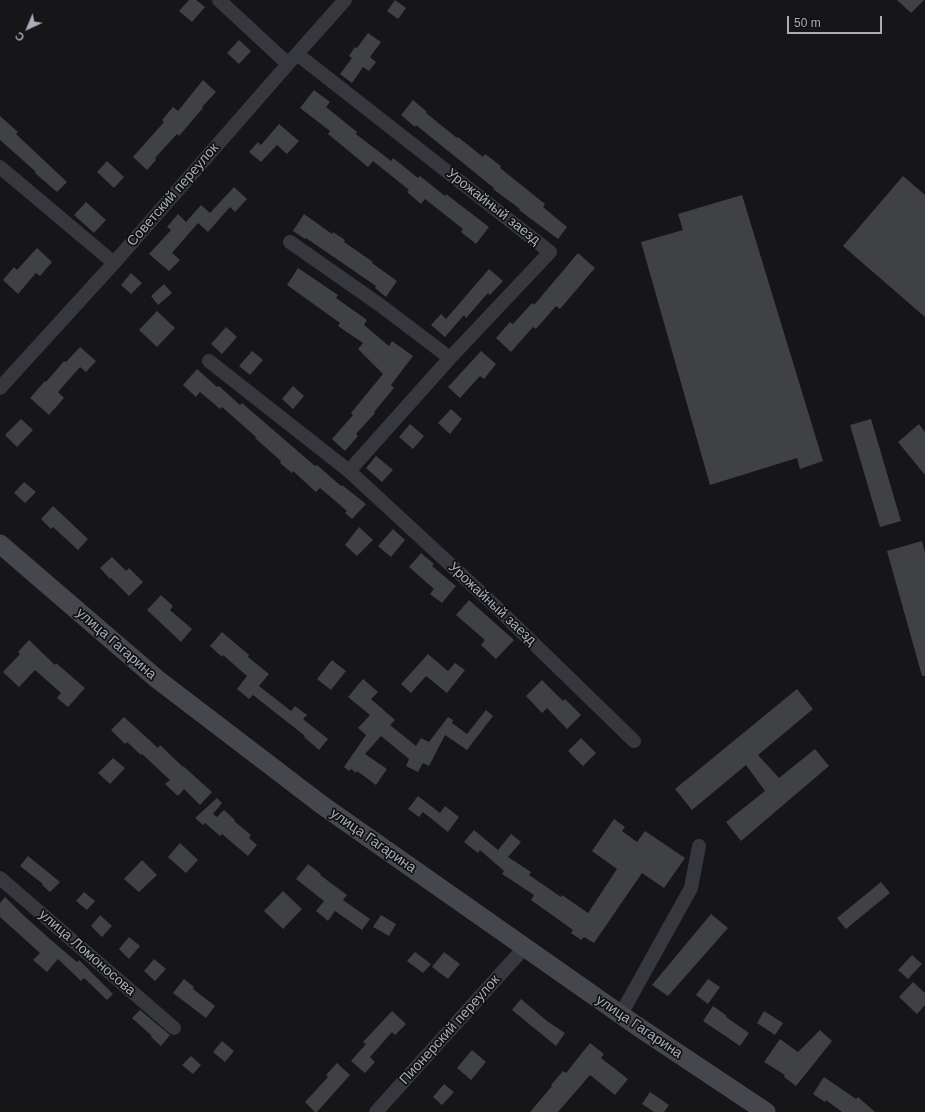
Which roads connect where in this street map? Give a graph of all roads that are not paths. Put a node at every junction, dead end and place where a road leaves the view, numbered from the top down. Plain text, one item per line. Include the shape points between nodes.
1 (219, 0) edge
2 (345, 0) edge
3 (293, 58) junction
4 (0, 167) edge
5 (290, 242) dead end
6 (114, 263) junction
7 (450, 358) junction
8 (209, 361) dead end
9 (0, 388) edge
10 (349, 471) junction
11 (0, 544) edge
12 (634, 741) dead end
13 (699, 846) dead end
14 (0, 878) edge
15 (524, 948) junction
16 (621, 1014) junction
17 (174, 1028) dead end
18 (376, 1112) edge
19 (766, 1112) edge

1 - 3 street
2 - 3 street, Советский переулок
3 - 6 street, Советский переулок
3 - 7 street, Урожайный заезд via 550,252
4 - 6 street
5 - 7 street
6 - 9 street, Советский переулок
7 - 10 street, Урожайный заезд
8 - 10 street, Урожайный заезд
10 - 12 street, Урожайный заезд via 493,604
11 - 15 main road, улица Гагарина via 169,688 322,806
13 - 16 street via 691,888
14 - 17 street, улица Ломоносова
15 - 16 main road, улица Гагарина
15 - 18 street, Пионерский переулок
16 - 19 main road, улица Гагарина

